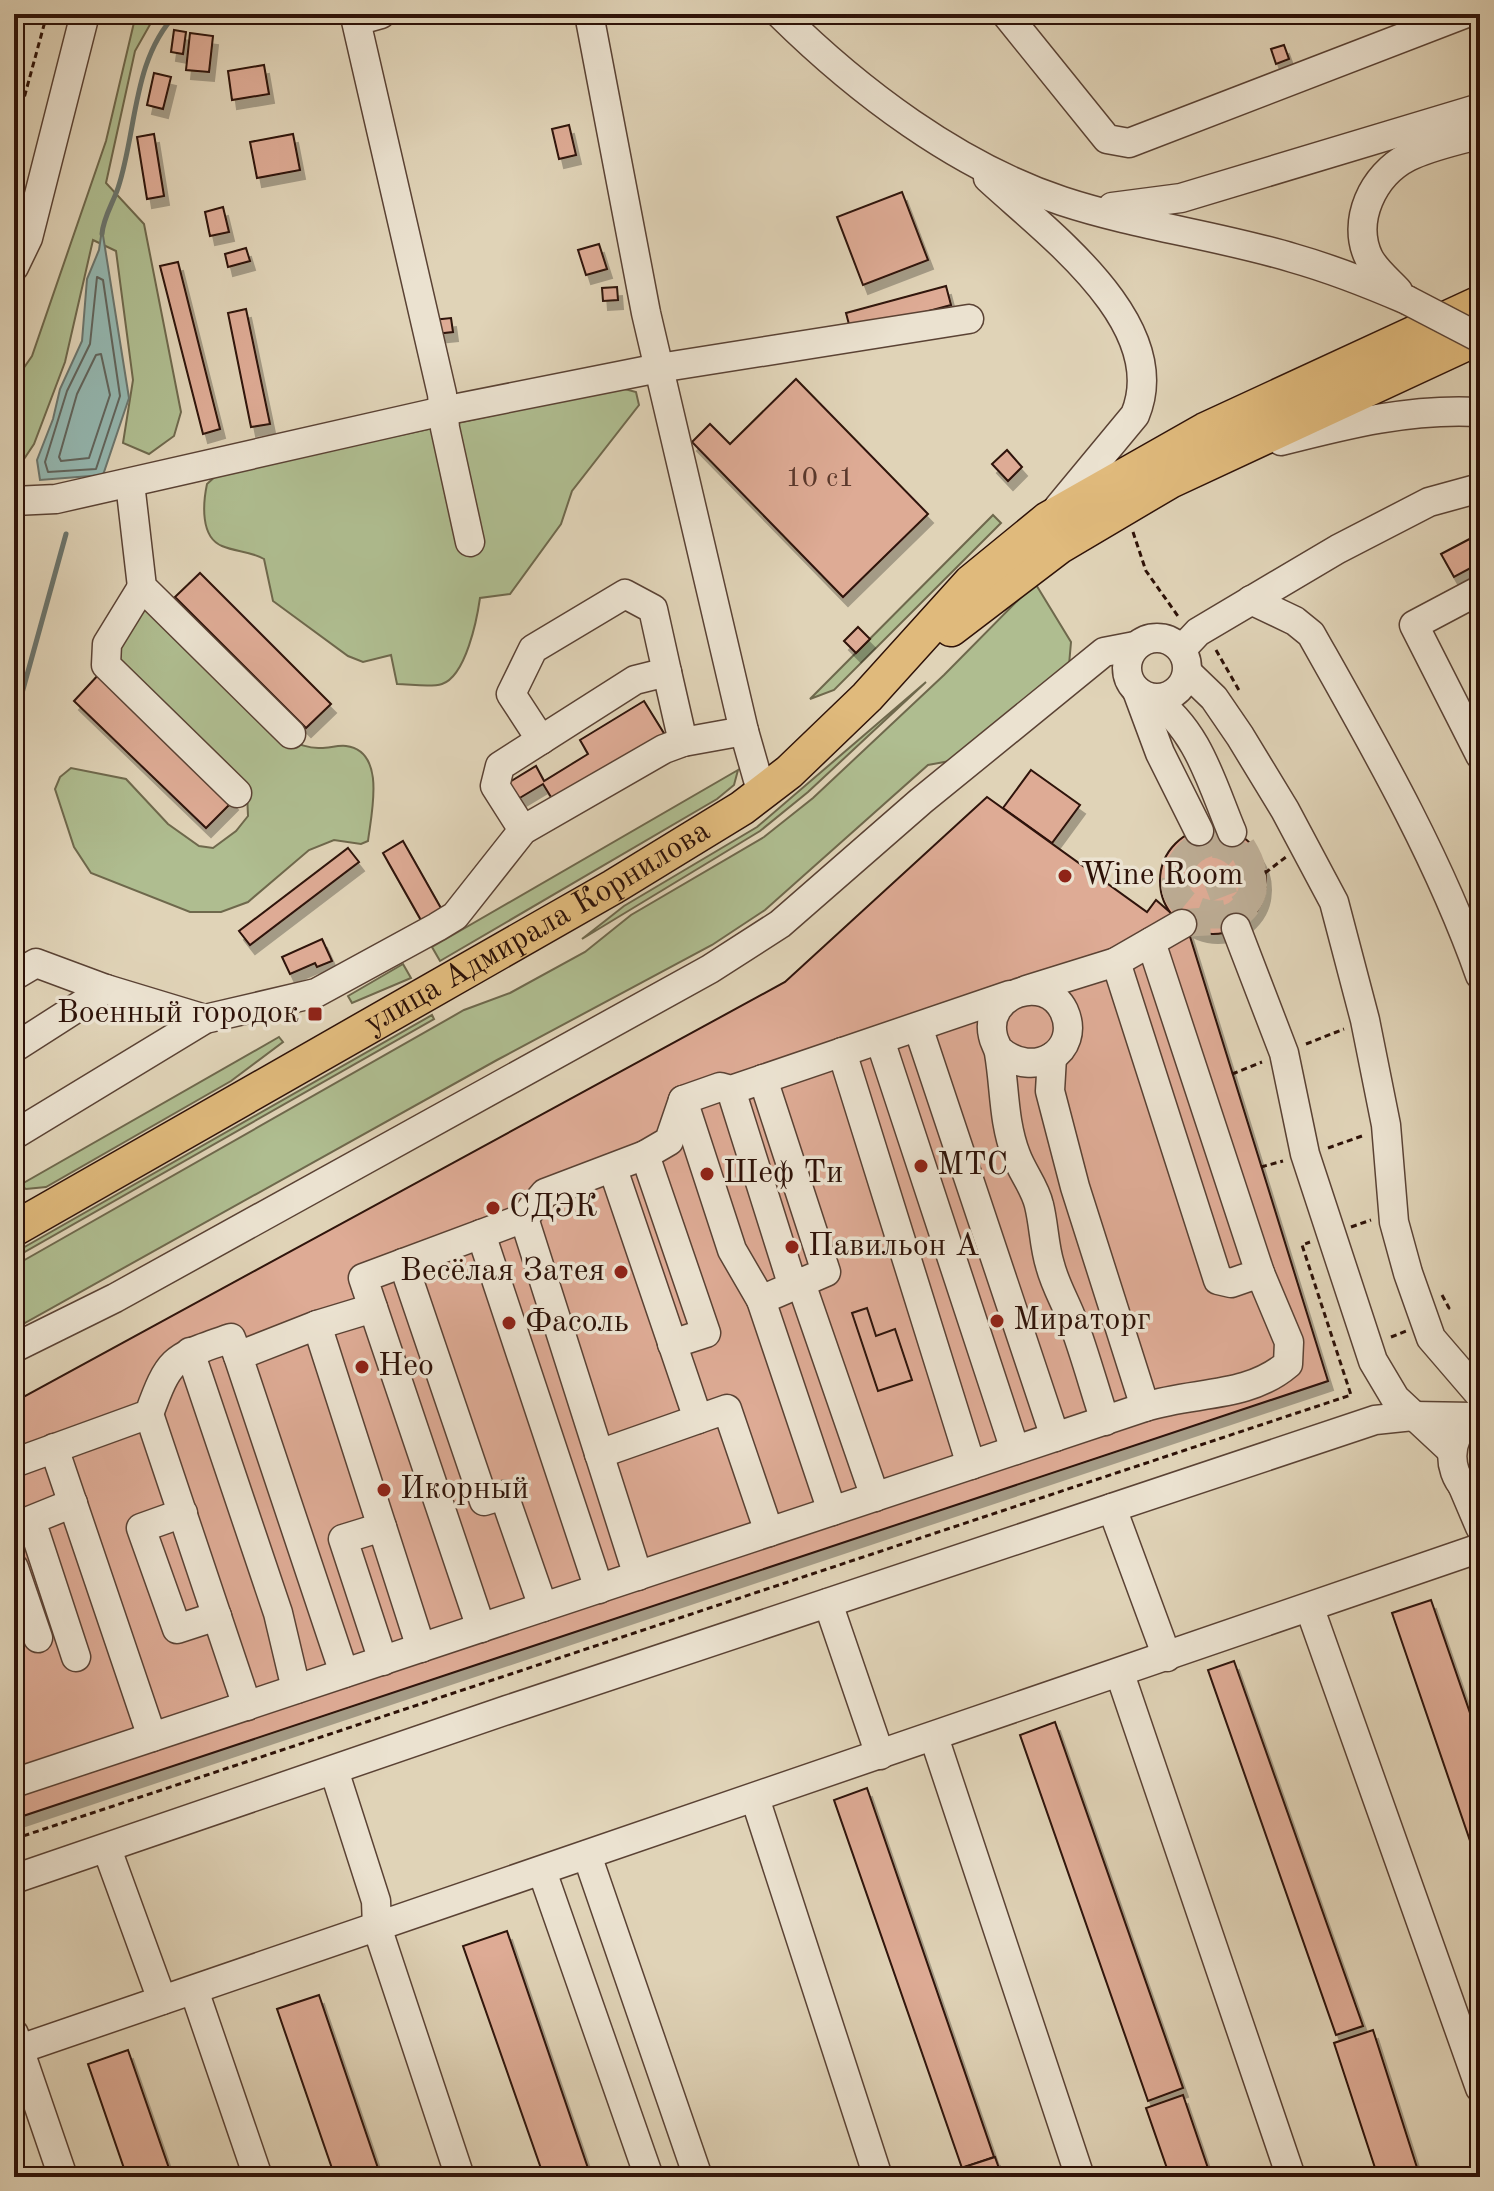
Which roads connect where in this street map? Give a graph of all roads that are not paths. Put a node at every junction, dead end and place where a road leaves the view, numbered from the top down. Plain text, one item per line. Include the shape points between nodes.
1 (85, 14) edge
2 (381, 14) edge
3 (589, 14) edge
4 (780, 14) edge
5 (1006, 14) edge
6 (1464, 14) edge
7 (1480, 108) edge
8 (1480, 134) edge
9 (958, 151) junction
10 (1091, 210) junction
11 (14, 267) edge
12 (1407, 300) junction
13 (1480, 303) edge
14 (969, 319) dead end
15 (1480, 337) edge
16 (659, 368) junction
17 (443, 411) junction
18 (1480, 412) edge
19 (1226, 455) junction
20 (130, 483) junction
21 (1480, 488) edge
22 (14, 501) edge
23 (1048, 519) junction
24 (470, 542) dead end
25 (142, 587) junction
26 (1480, 590) edge
27 (1251, 600) junction
28 (1189, 651) junction
29 (1122, 653) junction
30 (667, 672) junction
31 (1144, 695) junction
32 (867, 697) junction
33 (744, 731) junction
34 (291, 734) dead end
35 (1192, 737) junction
36 (541, 740) junction
37 (683, 742) junction
38 (1480, 755) edge
39 (237, 793) dead end
40 (762, 794) junction
41 (523, 830) junction
42 (1199, 831) tunnel mouth
43 (1232, 832) tunnel mouth
44 (1182, 924) tunnel mouth
45 (1236, 928) tunnel mouth
46 (1151, 942) junction
47 (1103, 966) junction
48 (1480, 975) edge
49 (14, 976) edge
50 (106, 989) junction
51 (1017, 992) junction
52 (1064, 1011) junction
53 (953, 1016) junction
54 (205, 1019) junction
55 (918, 1027) junction
56 (880, 1040) junction
57 (996, 1043) junction
58 (14, 1048) edge
59 (842, 1052) junction
60 (1052, 1057) junction
61 (763, 1079) junction
62 (731, 1090) junction
63 (683, 1100) junction
64 (14, 1135) edge
65 (645, 1155) junction
66 (613, 1169) junction
67 (18, 1218) edge
68 (524, 1218) junction
69 (481, 1234) junction
70 (403, 1263) junction
71 (1260, 1273) junction
72 (797, 1282) junction
73 (761, 1300) junction
74 (373, 1308) junction
75 (317, 1325) junction
76 (1428, 1331) junction
77 (672, 1344) junction
78 (14, 1348) edge
79 (190, 1352) junction
80 (238, 1356) junction
81 (1480, 1379) edge
82 (1145, 1407) junction
83 (1478, 1408) edge
84 (149, 1414) junction
85 (1413, 1416) junction
86 (698, 1419) junction
87 (1105, 1421) junction
88 (1055, 1437) junction
89 (54, 1448) junction
90 (1015, 1450) junction
91 (1452, 1451) junction
92 (599, 1454) junction
93 (14, 1463) edge
94 (971, 1465) junction
95 (1472, 1493) edge
96 (875, 1497) junction
97 (73, 1503) junction
98 (1112, 1508) junction
99 (832, 1511) junction
100 (183, 1513) junction
101 (382, 1527) junction
102 (1480, 1527) edge
103 (769, 1532) junction
104 (1480, 1548) edge
105 (14, 1568) edge
106 (638, 1576) junction
107 (599, 1589) junction
108 (828, 1603) junction
109 (543, 1607) junction
110 (1310, 1609) junction
111 (217, 1616) junction
112 (481, 1628) junction
113 (38, 1638) dead end
114 (421, 1648) junction
115 (76, 1657) dead end
116 (1167, 1657) junction
117 (383, 1661) junction
118 (344, 1673) junction
119 (1120, 1674) junction
120 (296, 1689) junction
121 (247, 1706) junction
122 (152, 1737) junction
123 (934, 1737) junction
124 (880, 1755) junction
125 (334, 1770) junction
126 (14, 1783) edge
127 (755, 1798) junction
128 (107, 1849) junction
129 (587, 1855) junction
130 (542, 1871) junction
131 (14, 1879) edge
132 (377, 1927) junction
133 (194, 1990) junction
134 (162, 2000) junction
135 (16, 2044) edge
136 (1480, 2088) edge
137 (63, 2177) edge
138 (258, 2177) edge
139 (460, 2177) edge
140 (649, 2177) edge
141 (698, 2177) edge
142 (878, 2177) edge
143 (1080, 2177) edge
144 (1291, 2177) edge

1 - 11 street via 28,238
2 - 17 street via 356,21
3 - 16 street
4 - 9 street via 850,78
5 - 6 street via 1107,139 1129,143
7 - 10 street via 1181,198
8 - 12 street via 1397,164 1366,205 1363,232 1370,261
9 - 10 street via 1012,181
9 - 23 street via 1079,264 1116,308 1142,363 1144,383 1135,415
10 - 12 street via 1292,257
12 - 15 street, bridge
13 - 23 main road, улица Адмирала Корнилова via 1205,430
14 - 16 street
15 - 19 main road
16 - 17 street
16 - 33 street
17 - 20 street
17 - 24 street
18 - 19 street via 1393,415
19 - 32 main road via 1170,481 1060,546
20 - 22 street via 56,499
20 - 25 street
21 - 27 street via 1429,502
23 - 32 main road, улица Адмирала Корнилова via 937,617
25 - 34 street
25 - 39 street via 107,644 106,665
26 - 38 street via 1414,625
27 - 28 street
27 - 48 street via 1311,634 1385,766
28 - 29 street via 1168,639 1150,638
28 - 31 street via 1181,688 1168,697
28 - 35 street
28 - 76 street via 1334,902 1386,1125 1392,1208
29 - 31 street via 1128,678
29 - 78 street via 921,801 780,924 722,961 115,1298
30 - 36 street via 635,680
30 - 36 street via 653,609 625,594 533,649 511,694
30 - 37 street
31 - 35 street via 1173,713
31 - 42 street via 1160,753
32 - 40 main road, улица Адмирала Корнилова
33 - 37 street
33 - 40 street
35 - 43 street
36 - 41 street via 500,766 495,786
37 - 41 street
40 - 67 main road, улица Адмирала Корнилова via 613,887
41 - 54 street via 455,916 316,993
44 - 46 street
45 - 85 street via 1284,1053 1305,1154 1368,1346 1395,1398
46 - 47 street
46 - 71 street
47 - 51 street
47 - 52 street
47 - 71 street via 1218,1280 1231,1283
49 - 50 street via 36,963
50 - 54 street
50 - 58 street
51 - 52 street via 1040,991
51 - 53 street
51 - 57 street via 998,1006 992,1020
52 - 60 street via 1063,1044
53 - 55 street
53 - 57 street via 975,1020
54 - 64 street
55 - 56 street
55 - 88 street
56 - 59 street
56 - 90 street
57 - 60 street via 1010,1060 1024,1065
57 - 87 street via 1016,1155 1039,1203 1050,1267
59 - 61 street
59 - 94 street
60 - 82 street via 1050,1091 1075,1187
61 - 62 street
61 - 72 street via 826,1272
62 - 63 street via 720,1087
62 - 72 street via 789,1274
63 - 65 street via 669,1141
63 - 73 street via 732,1250
65 - 66 street
65 - 77 street via 706,1333
66 - 68 street via 545,1193
66 - 77 street
68 - 69 street
68 - 92 street
69 - 70 street
69 - 107 street
70 - 74 street via 363,1278
70 - 109 street via 484,1501 504,1495
71 - 82 street via 1289,1342 1288,1364 1269,1380 1215,1396 1180,1396
72 - 73 street
72 - 96 street
73 - 99 street
74 - 75 street
74 - 112 street
75 - 80 street
75 - 101 street
76 - 81 street via 1448,1357
76 - 83 street
77 - 86 street
79 - 80 street via 231,1338
79 - 84 street via 165,1369
79 - 120 street via 278,1613
80 - 118 street
82 - 87 street
83 - 85 street
83 - 91 street via 1461,1428
84 - 89 street
84 - 100 street
85 - 91 street
85 - 98 street via 1375,1420
86 - 92 street
86 - 103 street via 727,1409
87 - 88 street
88 - 90 street
89 - 93 street
89 - 97 street
90 - 94 street
91 - 95 street via 1452,1464
92 - 106 street
94 - 96 street
95 - 102 street
96 - 99 street
97 - 115 street via 31,1520
97 - 122 street
98 - 108 street
98 - 116 street
99 - 103 street
100 - 111 street
100 - 111 street via 141,1528 177,1629
101 - 114 street
101 - 117 street via 343,1539
103 - 106 street
104 - 110 street
105 - 113 street
106 - 107 street
107 - 109 street
108 - 124 street
108 - 125 street
109 - 112 street
110 - 116 street
110 - 136 street
111 - 121 street
112 - 114 street
114 - 117 street
116 - 119 street
117 - 118 street
118 - 120 street
119 - 123 street
119 - 144 street
120 - 121 street
121 - 122 street
122 - 126 street
123 - 124 street
123 - 143 street
124 - 127 street
125 - 128 street
125 - 132 street via 376,1901
127 - 129 street
127 - 142 street
128 - 131 street
128 - 134 street
129 - 130 street
129 - 141 street
130 - 132 street
130 - 140 street
132 - 133 street
132 - 139 street
133 - 134 street
133 - 138 street
134 - 135 street
135 - 137 street

